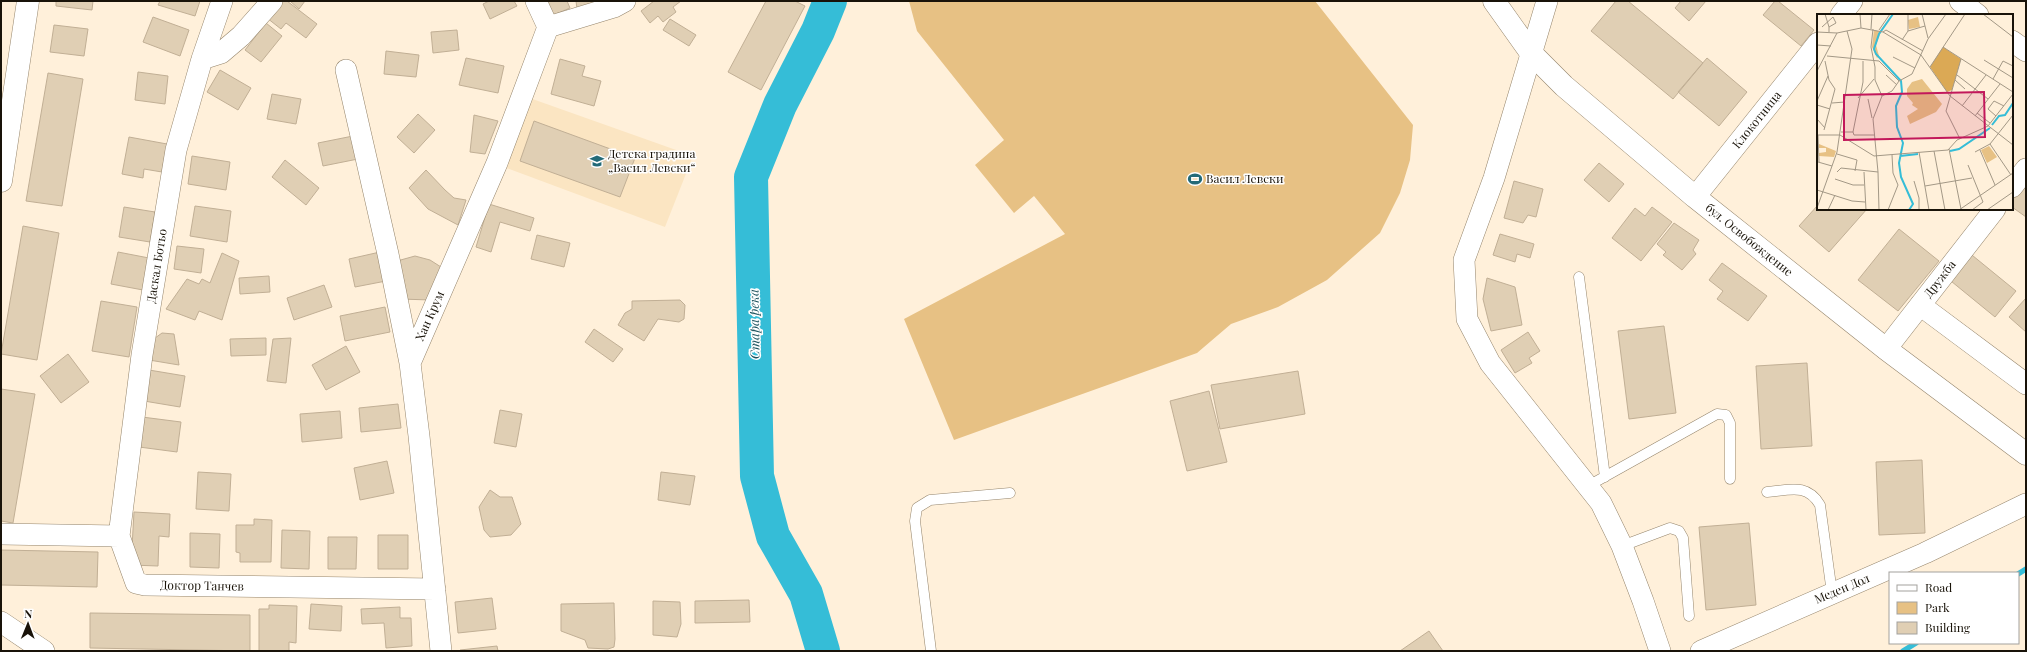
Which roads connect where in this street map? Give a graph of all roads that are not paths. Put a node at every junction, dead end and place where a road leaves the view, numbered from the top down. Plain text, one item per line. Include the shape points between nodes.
1 (28, 1) edge
2 (222, 1) edge
3 (272, 1) edge
4 (536, 1) edge
5 (625, 1) edge
6 (1494, 1) edge
7 (1547, 1) edge
8 (1852, 1) edge
9 (1960, 1) edge
10 (1842, 14) edge
11 (1977, 14) edge
12 (548, 27) junction
13 (2013, 42) edge
14 (1817, 44) edge
15 (2026, 51) edge
16 (1531, 53) junction
17 (202, 59) junction
18 (346, 70) dead end
19 (7, 104) edge
20 (2026, 169) edge
21 (1, 181) edge
22 (2013, 186) edge
23 (1695, 197) junction
24 (1994, 210) edge
25 (1579, 277) dead end
26 (1920, 305) junction
27 (1886, 349) junction
28 (410, 363) junction
29 (2026, 384) edge
30 (2026, 454) edge
31 (1730, 479) dead end
32 (1596, 482) junction
33 (1767, 492) dead end
34 (1010, 493) dead end
35 (2026, 504) edge
36 (1, 534) edge
37 (119, 536) junction
38 (1622, 546) junction
39 (435, 588) junction
40 (1832, 594) junction
41 (1689, 616) dead end
42 (1, 622) edge
43 (44, 651) edge
44 (441, 651) edge
45 (931, 651) edge
46 (1660, 651) edge
47 (1701, 651) edge

1 - 19 main road
2 - 17 street, Даскал Ботьо
3 - 17 street via 221,53
4 - 12 street
5 - 12 street
6 - 16 main road, бул. Освобождение
7 - 16 street
8 - 10 street
9 - 11 street
12 - 28 street, Хан Крум via 497,163
13 - 15 street
14 - 23 street, Клокотница
16 - 23 main road, бул. Освобождение via 1564,86
16 - 32 street via 1494,178 1464,260 1467,318 1490,363
17 - 37 street, Даскал Ботьо via 176,150 142,355
18 - 28 street
19 - 21 main road
20 - 22 street
23 - 27 main road, бул. Освобождение
24 - 26 street, Дружба
25 - 32 lane
26 - 27 street, Дружба
26 - 29 street
27 - 30 main road, бул. Освобождение
28 - 39 street
31 - 32 lane via 1730,423 1726,416 1717,414
32 - 38 street via 1601,503
33 - 40 lane via 1804,489 1814,495 1820,505
34 - 45 lane via 930,500 918,508 915,521
35 - 40 street, Меден Дол
36 - 37 street
37 - 39 street, Доктор Танчев via 136,583 145,585
38 - 41 lane via 1670,528 1679,531 1683,538
38 - 46 street
39 - 44 street
40 - 47 street, Меден Дол
42 - 43 street

